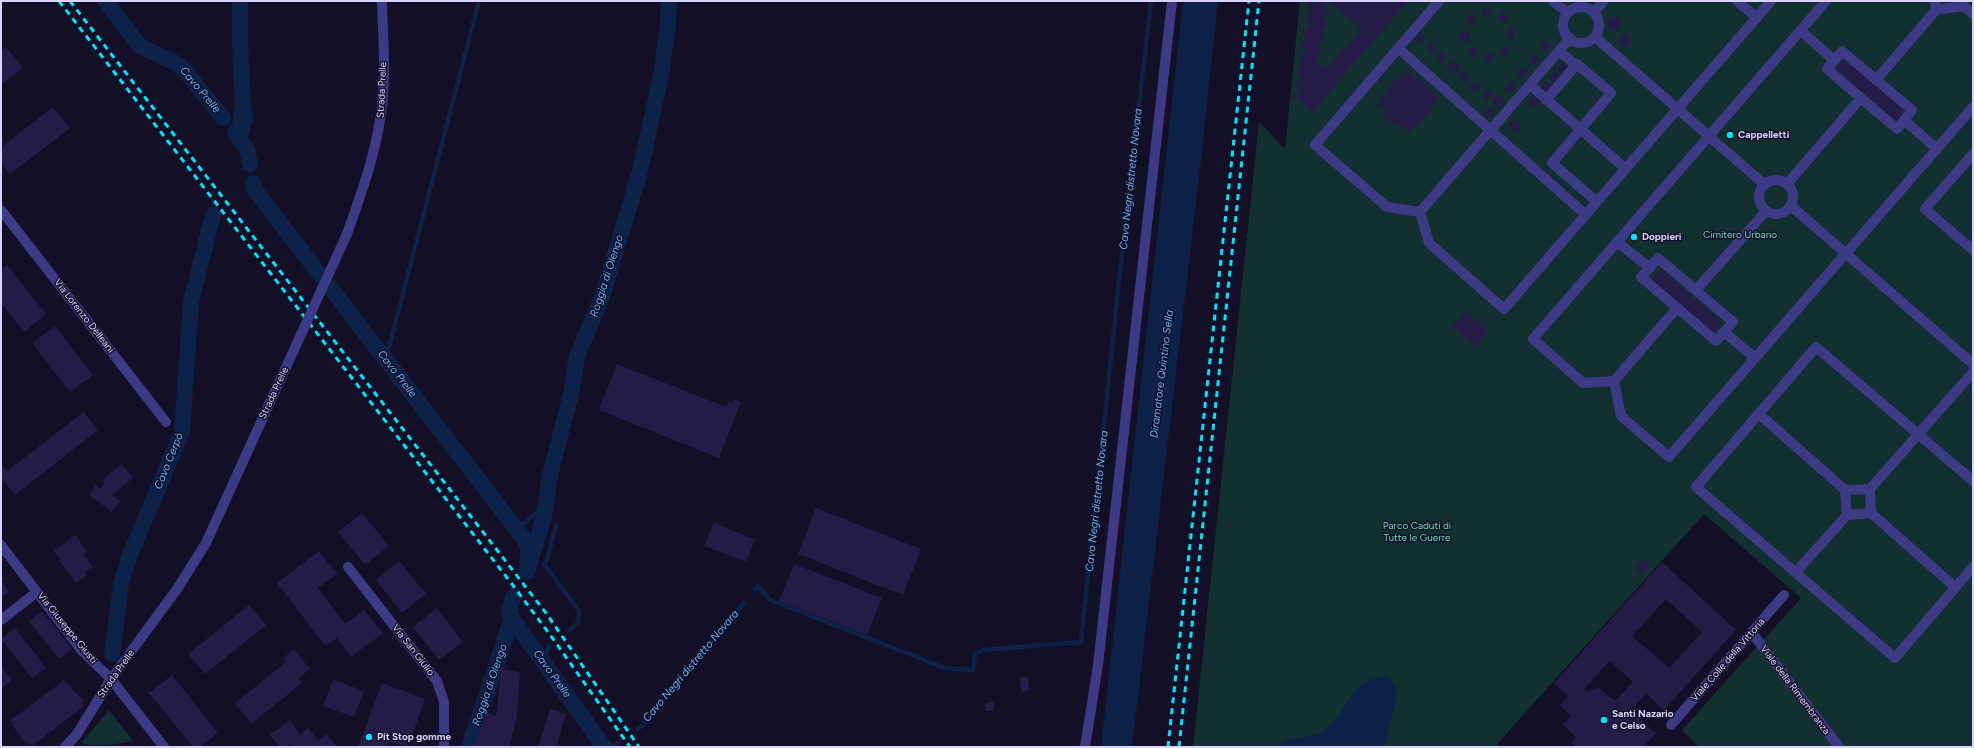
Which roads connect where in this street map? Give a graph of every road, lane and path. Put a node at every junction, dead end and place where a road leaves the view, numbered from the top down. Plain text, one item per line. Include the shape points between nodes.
1 (382, 1) edge
2 (1172, 1) edge
3 (1439, 1) edge
4 (1553, 1) edge
5 (1604, 1) edge
6 (1737, 1) edge
7 (1771, 1) edge
8 (1826, 1) edge
9 (1935, 6) edge
10 (1594, 12) junction
11 (1568, 14) junction
12 (1973, 14) edge
13 (1757, 18) junction
14 (1801, 31) junction
15 (1594, 37) junction
16 (1570, 38) junction
17 (1398, 48) junction
18 (1559, 51) junction
19 (1834, 60) junction
20 (1576, 65) junction
21 (1876, 80) junction
22 (1530, 85) junction
23 (1861, 98) junction
24 (1546, 100) junction
25 (1973, 107) edge
26 (1678, 109) junction
27 (1904, 120) junction
28 (1580, 129) junction
29 (1490, 130) junction
30 (1710, 136) junction
31 (1938, 148) junction
32 (1973, 154) edge
33 (1626, 169) junction
34 (1765, 184) junction
35 (1787, 184) junction
36 (1597, 202) junction
37 (1791, 206) junction
38 (1, 210) edge
39 (1766, 211) junction
40 (1420, 212) junction
41 (1586, 215) junction
42 (1618, 242) junction
43 (1972, 248) edge
44 (1846, 254) junction
45 (1650, 268) junction
46 (1696, 290) junction
47 (1678, 308) junction
48 (1724, 332) junction
49 (1755, 358) junction
50 (1973, 364) edge
51 (1973, 372) edge
52 (1614, 381) junction
53 (1759, 414) junction
54 (166, 422) dead end
55 (1918, 434) junction
56 (1973, 481) edge
57 (1870, 489) junction
58 (1845, 490) junction
59 (1871, 513) junction
60 (1847, 515) junction
61 (1, 545) edge
62 (348, 567) dead end
63 (1973, 567) edge
64 (1796, 572) junction
65 (1955, 587) junction
66 (37, 592) junction
67 (1784, 595) dead end
68 (1, 620) edge
69 (1752, 633) junction
70 (111, 679) junction
71 (1671, 725) dead end
72 (65, 747) edge
73 (164, 747) edge
74 (444, 747) edge
75 (1085, 747) edge
76 (1839, 747) edge

1 - 70 street, Strada Prelle, bridge via 384,61 380,120 370,168 347,234 206,543 177,589
2 - 75 street via 1098,665
3 - 17 street
4 - 11 street
5 - 10 street
6 - 13 street
7 - 13 street
8 - 14 street
9 - 12 street via 1964,6
9 - 21 street
10 - 11 street via 1578,8
10 - 15 street via 1599,22
11 - 16 street via 1564,29
13 - 26 street
14 - 19 street
14 - 30 street
15 - 16 street via 1585,42
15 - 26 street
16 - 18 street
17 - 29 street
17 - 40 street via 1315,145 1387,207
18 - 20 street
18 - 22 street
19 - 21 street via 1842,51
19 - 23 street via 1827,69
20 - 24 street
20 - 28 street via 1611,94
21 - 27 street via 1912,110
22 - 24 street
22 - 29 street
23 - 27 street via 1897,128
23 - 35 street
24 - 28 street
25 - 31 street
26 - 30 street
26 - 33 street
27 - 31 street
28 - 33 street
28 - 36 street via 1552,163
29 - 40 street
29 - 41 street
30 - 34 street
30 - 42 street
31 - 44 street
32 - 43 street via 1925,209
33 - 36 street
34 - 35 street via 1778,181
34 - 39 street via 1759,198
35 - 37 street via 1792,192
36 - 41 street
37 - 39 street via 1782,214 1771,214
37 - 44 street
38 - 54 street, Via Lorenzo Delleani
39 - 46 street
40 - 41 street via 1429,243 1504,309
42 - 45 street
42 - 52 street via 1533,339 1583,383
44 - 49 street
44 - 50 street
45 - 46 street via 1658,258
45 - 47 street via 1642,277
46 - 48 street via 1733,322
47 - 48 street via 1716,341
47 - 52 street
48 - 49 street
49 - 52 street via 1669,457 1621,416
51 - 55 street
53 - 55 street via 1816,347
53 - 58 street
53 - 64 street via 1696,487
55 - 56 street
55 - 57 street
57 - 58 street
57 - 59 street
58 - 60 street
59 - 60 street
59 - 65 street
60 - 64 street
61 - 66 street, Via Giuseppe Giusti
62 - 74 street, Via San Giulio via 437,681 444,702
63 - 65 street
64 - 65 street via 1895,658
66 - 68 street
66 - 70 street, Via Giuseppe Giusti via 82,651
67 - 69 street, Viale Colle della Vittoria
69 - 71 street, Viale Colle della Vittoria
69 - 76 street, Viale della Rimembranza
70 - 72 street, Strada Prelle
70 - 73 street, Via Giuseppe Giusti

